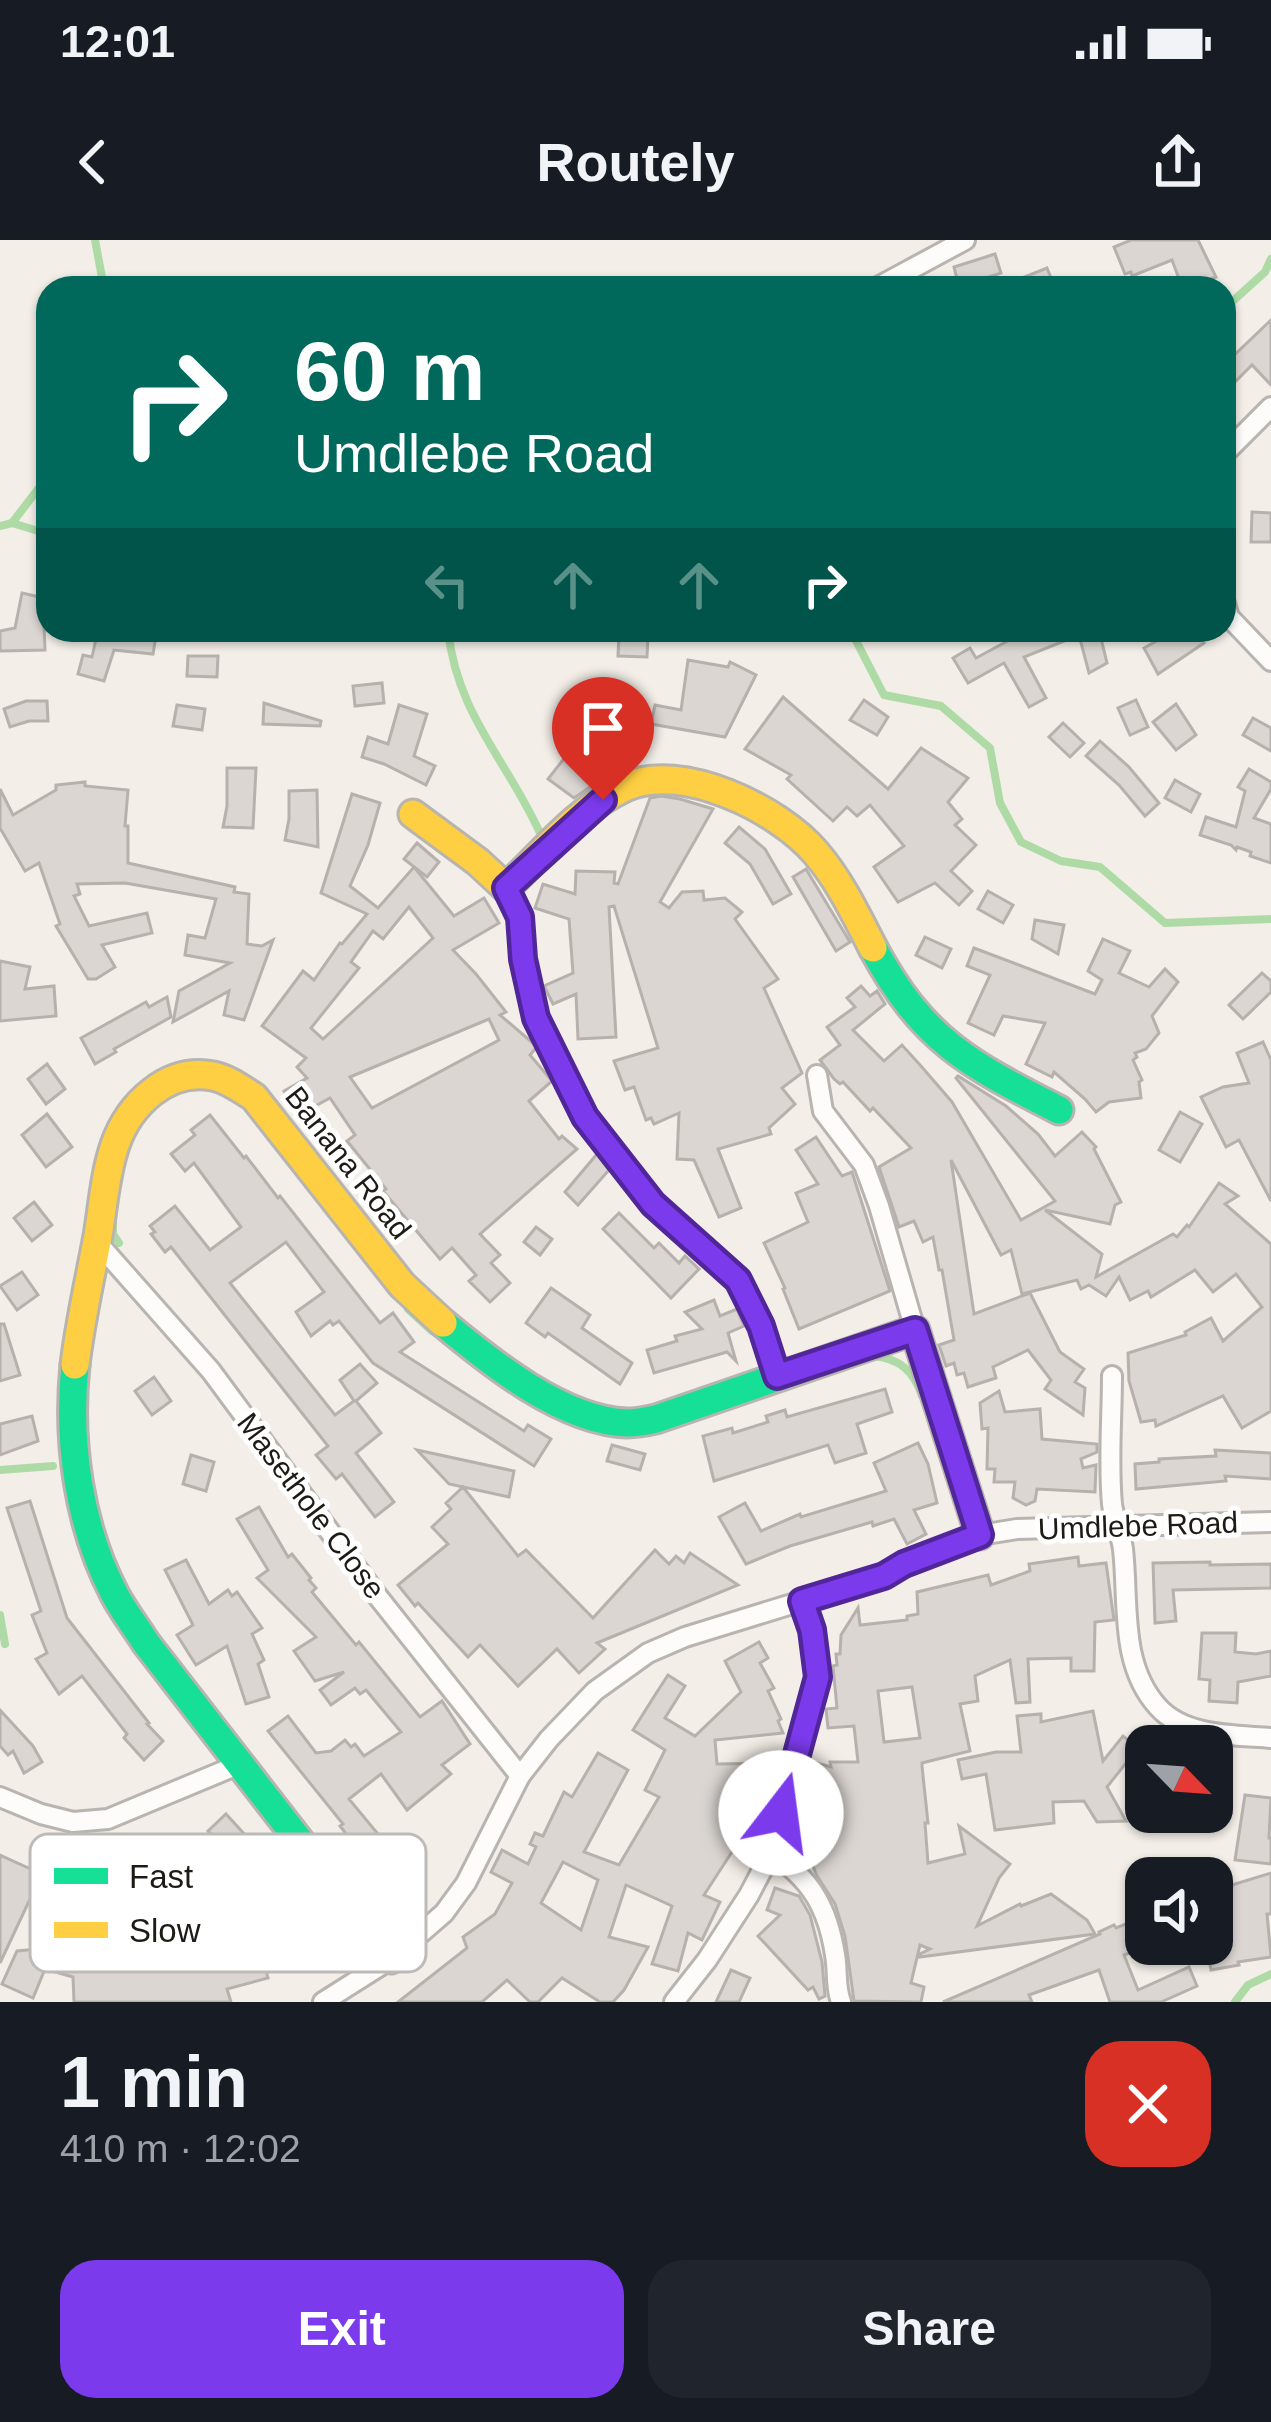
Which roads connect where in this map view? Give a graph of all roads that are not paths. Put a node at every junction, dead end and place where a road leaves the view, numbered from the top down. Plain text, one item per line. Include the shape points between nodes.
1 (965, 240) edge
2 (898, 276) edge
3 (1271, 406) edge
4 (1236, 442) edge
5 (1236, 624) edge
6 (1271, 661) edge
7 (413, 814) dead end
8 (506, 888) junction
9 (817, 1075) dead end
10 (1059, 1109) dead end
11 (97, 1242) junction
12 (915, 1330) junction
13 (777, 1376) junction
14 (1112, 1376) dead end
15 (1271, 1522) edge
16 (1118, 1525) junction
17 (980, 1535) junction
18 (802, 1601) junction
19 (1271, 1738) edge
20 (240, 1765) junction
21 (520, 1776) junction
22 (0, 1798) edge
23 (294, 1834) edge
24 (771, 1853) junction
25 (426, 1928) edge
26 (370, 1972) edge
27 (323, 2002) edge
28 (674, 2002) edge
29 (841, 2002) edge

1 - 2 street
3 - 4 street
5 - 6 street
7 - 8 street
8 - 10 street via 628,785 652,778 722,793 763,810 820,856 898,992 954,1053
8 - 13 street via 520,917 536,1018 585,1117 653,1204 738,1280
9 - 12 street via 823,1111 863,1165 879,1206
11 - 13 street, Banana Road via 115,1142 135,1106 172,1080 214,1076 254,1097 427,1312 550,1398 626,1424
11 - 20 street, Banana Road via 74,1388 89,1528 112,1590
11 - 21 street, Masethole Close via 211,1371
12 - 13 street, Banana Road
12 - 17 street
14 - 16 street
15 - 16 street, Umdlebe Road
16 - 17 street, Umdlebe Road
16 - 19 street via 1127,1633 1157,1707 1209,1732
17 - 18 street, Umdlebe Road
18 - 21 street, Umdlebe Road via 648,1653 595,1691
18 - 24 street via 818,1677
20 - 22 street via 109,1819 73,1822
20 - 23 street, Banana Road
21 - 25 street, Umdlebe Road via 466,1882
24 - 28 street
24 - 29 street via 812,1886 836,1957
26 - 27 street, Umdlebe Road

